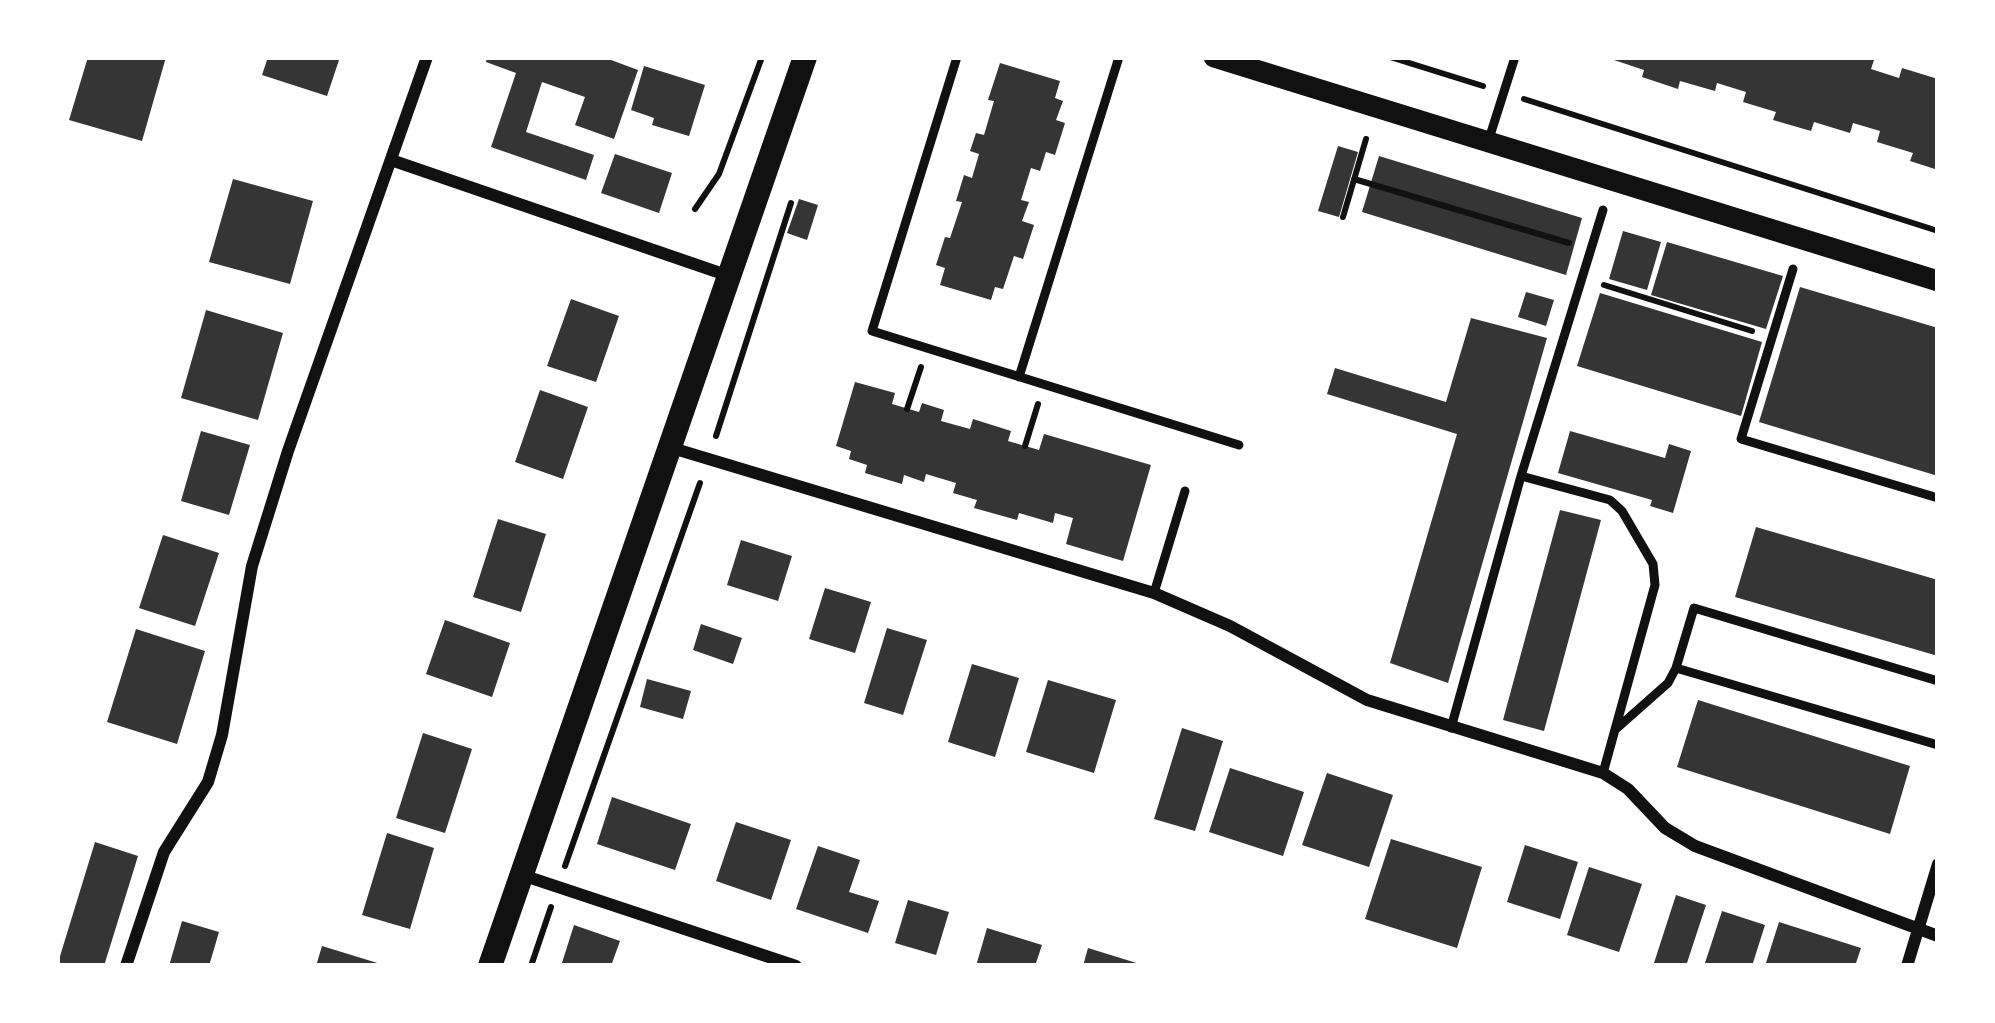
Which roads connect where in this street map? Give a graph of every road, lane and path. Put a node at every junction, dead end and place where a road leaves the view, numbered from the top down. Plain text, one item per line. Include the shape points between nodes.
1 (427, 57) edge
2 (762, 57) edge
3 (805, 57) edge
4 (957, 57) edge
5 (1119, 57) edge
6 (1214, 57) edge
7 (1390, 57) edge
8 (1516, 57) edge
9 (1504, 93) junction
10 (1366, 139) dead end
11 (1488, 142) junction
12 (394, 161) junction
13 (1354, 179) junction
14 (794, 191) dead end
15 (695, 209) dead end
16 (1604, 210) dead end
17 (1343, 217) dead end
18 (1938, 231) edge
19 (1592, 249) junction
20 (1793, 269) dead end
21 (729, 276) junction
22 (1583, 279) junction
23 (1938, 281) edge
24 (1772, 338) junction
25 (927, 349) junction
26 (1019, 377) junction
27 (1043, 385) junction
28 (908, 409) dead end
29 (1239, 445) dead end
30 (1025, 446) dead end
31 (672, 448) junction
32 (709, 459) junction
33 (1521, 476) junction
34 (1185, 491) dead end
35 (1938, 498) edge
36 (1154, 593) junction
37 (1676, 668) junction
38 (1938, 682) edge
39 (1450, 728) junction
40 (1616, 729) junction
41 (1938, 745) edge
42 (1603, 773) junction
43 (1938, 864) edge
44 (522, 875) junction
45 (557, 888) junction
46 (1918, 930) junction
47 (1938, 936) edge
48 (126, 966) edge
49 (490, 966) edge
50 (531, 966) edge
51 (796, 966) edge
52 (1906, 966) edge

1 - 12 street
2 - 15 path via 719,174
3 - 21 main road
4 - 25 lane via 872,331
5 - 26 lane
6 - 11 street
7 - 9 path
8 - 9 lane
9 - 11 lane
9 - 18 path
10 - 13 path
11 - 23 street
12 - 21 street
12 - 48 street via 252,566 208,782 164,852
13 - 17 path
13 - 19 path
14 - 32 path
16 - 19 lane
19 - 22 lane
20 - 24 lane
21 - 31 main road
22 - 24 path
22 - 33 lane
24 - 35 lane via 1742,439
25 - 26 lane
25 - 28 path
26 - 27 lane
27 - 29 lane
27 - 30 path
31 - 32 street
31 - 44 main road
32 - 36 street
32 - 45 path
33 - 39 lane
33 - 40 lane via 1610,500 1653,565 1655,585
34 - 36 lane
36 - 39 street via 1367,700
37 - 38 lane via 1694,608
37 - 40 lane via 1658,695
37 - 41 lane
39 - 42 street
40 - 42 lane
42 - 46 street via 1695,846
43 - 46 street
44 - 45 street
44 - 49 main road
45 - 50 path
45 - 51 street
46 - 47 street
46 - 52 street

